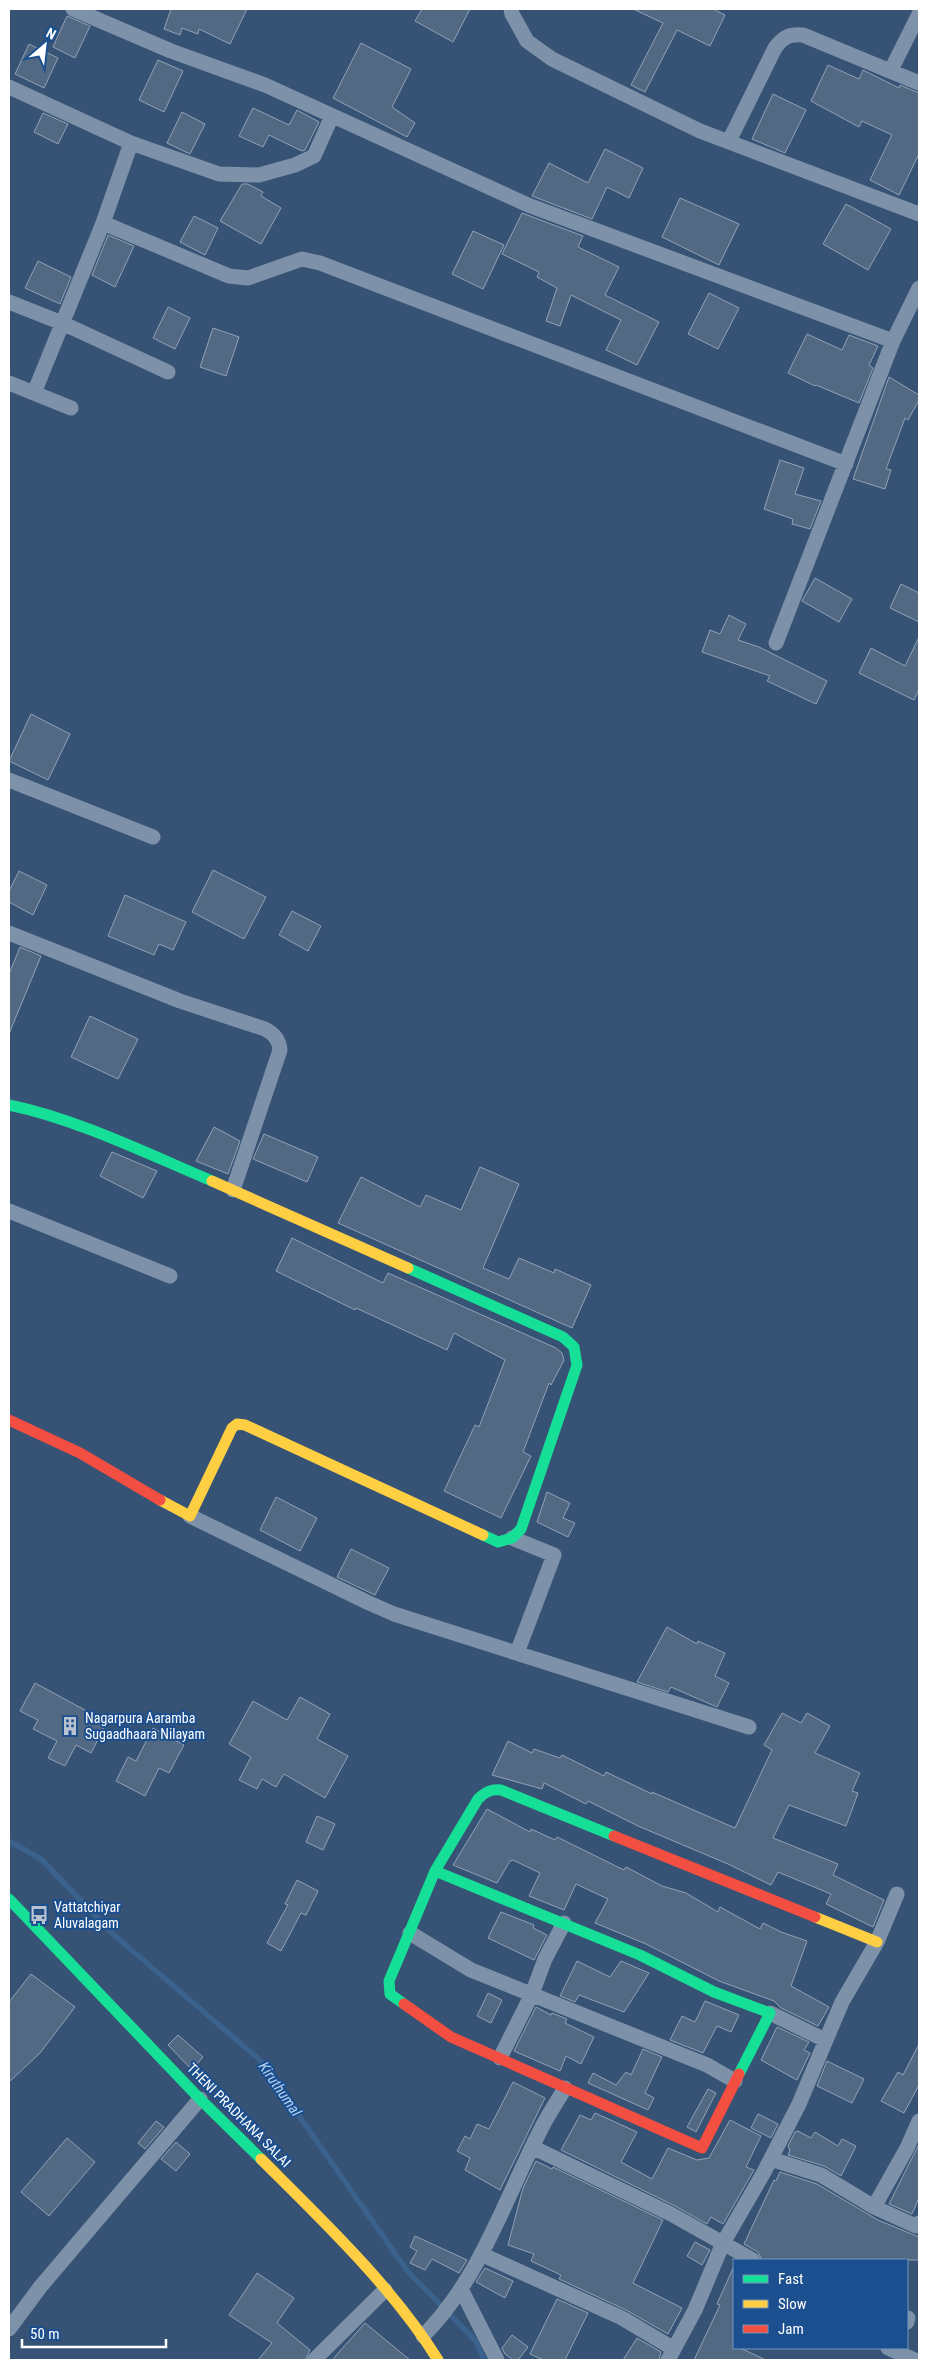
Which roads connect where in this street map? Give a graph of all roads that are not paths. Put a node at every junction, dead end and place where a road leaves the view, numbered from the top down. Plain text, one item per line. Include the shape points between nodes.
1 (74, 9) edge
2 (511, 9) edge
3 (919, 14) edge
4 (891, 70) junction
5 (919, 83) edge
6 (9, 87) edge
7 (332, 116) junction
8 (729, 141) junction
9 (131, 143) junction
10 (919, 214) edge
11 (103, 223) junction
12 (919, 288) edge
13 (9, 302) edge
14 (62, 323) junction
15 (893, 340) junction
16 (168, 372) dead end
17 (9, 383) edge
18 (34, 393) junction
19 (71, 408) dead end
20 (846, 464) junction
21 (776, 643) dead end
22 (9, 780) edge
23 (153, 837) dead end
24 (9, 933) edge
25 (9, 1105) edge
26 (233, 1190) junction
27 (9, 1211) edge
28 (170, 1276) dead end
29 (9, 1420) edge
30 (190, 1516) junction
31 (512, 1538) junction
32 (517, 1653) junction
33 (749, 1727) dead end
34 (435, 1871) junction
35 (897, 1894) dead end
36 (9, 1899) edge
37 (564, 1923) junction
38 (410, 1933) junction
39 (877, 1942) junction
40 (532, 1994) junction
41 (770, 2013) junction
42 (825, 2040) junction
43 (500, 2058) junction
44 (736, 2081) junction
45 (565, 2088) junction
46 (200, 2099) junction
47 (919, 2121) edge
48 (532, 2147) junction
49 (771, 2159) junction
50 (874, 2207) junction
51 (919, 2223) edge
52 (723, 2242) junction
53 (482, 2254) junction
54 (751, 2259) edge
55 (384, 2290) junction
56 (458, 2293) junction
57 (9, 2329) edge
58 (423, 2336) junction
59 (892, 2352) edge
60 (671, 2355) edge
61 (314, 2360) edge
62 (438, 2360) edge
63 (497, 2360) edge
64 (915, 2360) edge

1 - 7 street via 171,51 265,85
2 - 8 street via 527,41 552,59 700,131
3 - 4 street
4 - 5 street
4 - 8 street via 803,35 792,34 781,39
6 - 9 street
7 - 9 street via 314,156 259,176 219,174
7 - 15 street via 528,205
8 - 10 street
9 - 11 street
11 - 14 street
11 - 20 street via 229,276 248,278 302,260 320,263
12 - 15 street
13 - 14 street
14 - 16 street
14 - 18 street
15 - 20 street
17 - 18 street
18 - 19 street
20 - 21 street
22 - 23 street
24 - 26 street via 180,1001 273,1033 280,1042 280,1050
25 - 26 street via 109,1137
26 - 31 street via 563,1336 574,1347 577,1365 521,1529
27 - 28 street
29 - 30 street via 80,1453
30 - 31 street via 232,1428 237,1424 246,1425 498,1542
30 - 32 street via 368,1604
31 - 32 street via 554,1555
32 - 33 street
34 - 37 street
34 - 38 street
34 - 39 street via 478,1798 492,1789 501,1790
35 - 39 street
36 - 46 street, THENI PRADHANA SALAI
37 - 40 street via 545,1959
37 - 41 street via 640,1955 714,1992
38 - 40 street via 470,1970
38 - 43 street via 389,1981 390,1994 450,2037
39 - 42 street via 842,2002
40 - 43 street
40 - 44 street via 707,2065
41 - 42 street
41 - 44 street
42 - 49 street
43 - 45 street
44 - 45 street via 702,2148
45 - 48 street
46 - 55 street, THENI PRADHANA SALAI via 316,2214
46 - 57 street via 41,2286
47 - 50 street via 908,2148
48 - 52 street
48 - 53 street
49 - 50 street via 821,2175
49 - 52 street
50 - 51 street via 916,2226
52 - 54 street
52 - 60 street via 695,2310
53 - 56 street
53 - 60 street via 622,2318
55 - 58 street, THENI PRADHANA SALAI
55 - 61 street
56 - 58 street
56 - 63 street
58 - 62 street, THENI PRADHANA SALAI
59 - 64 street

